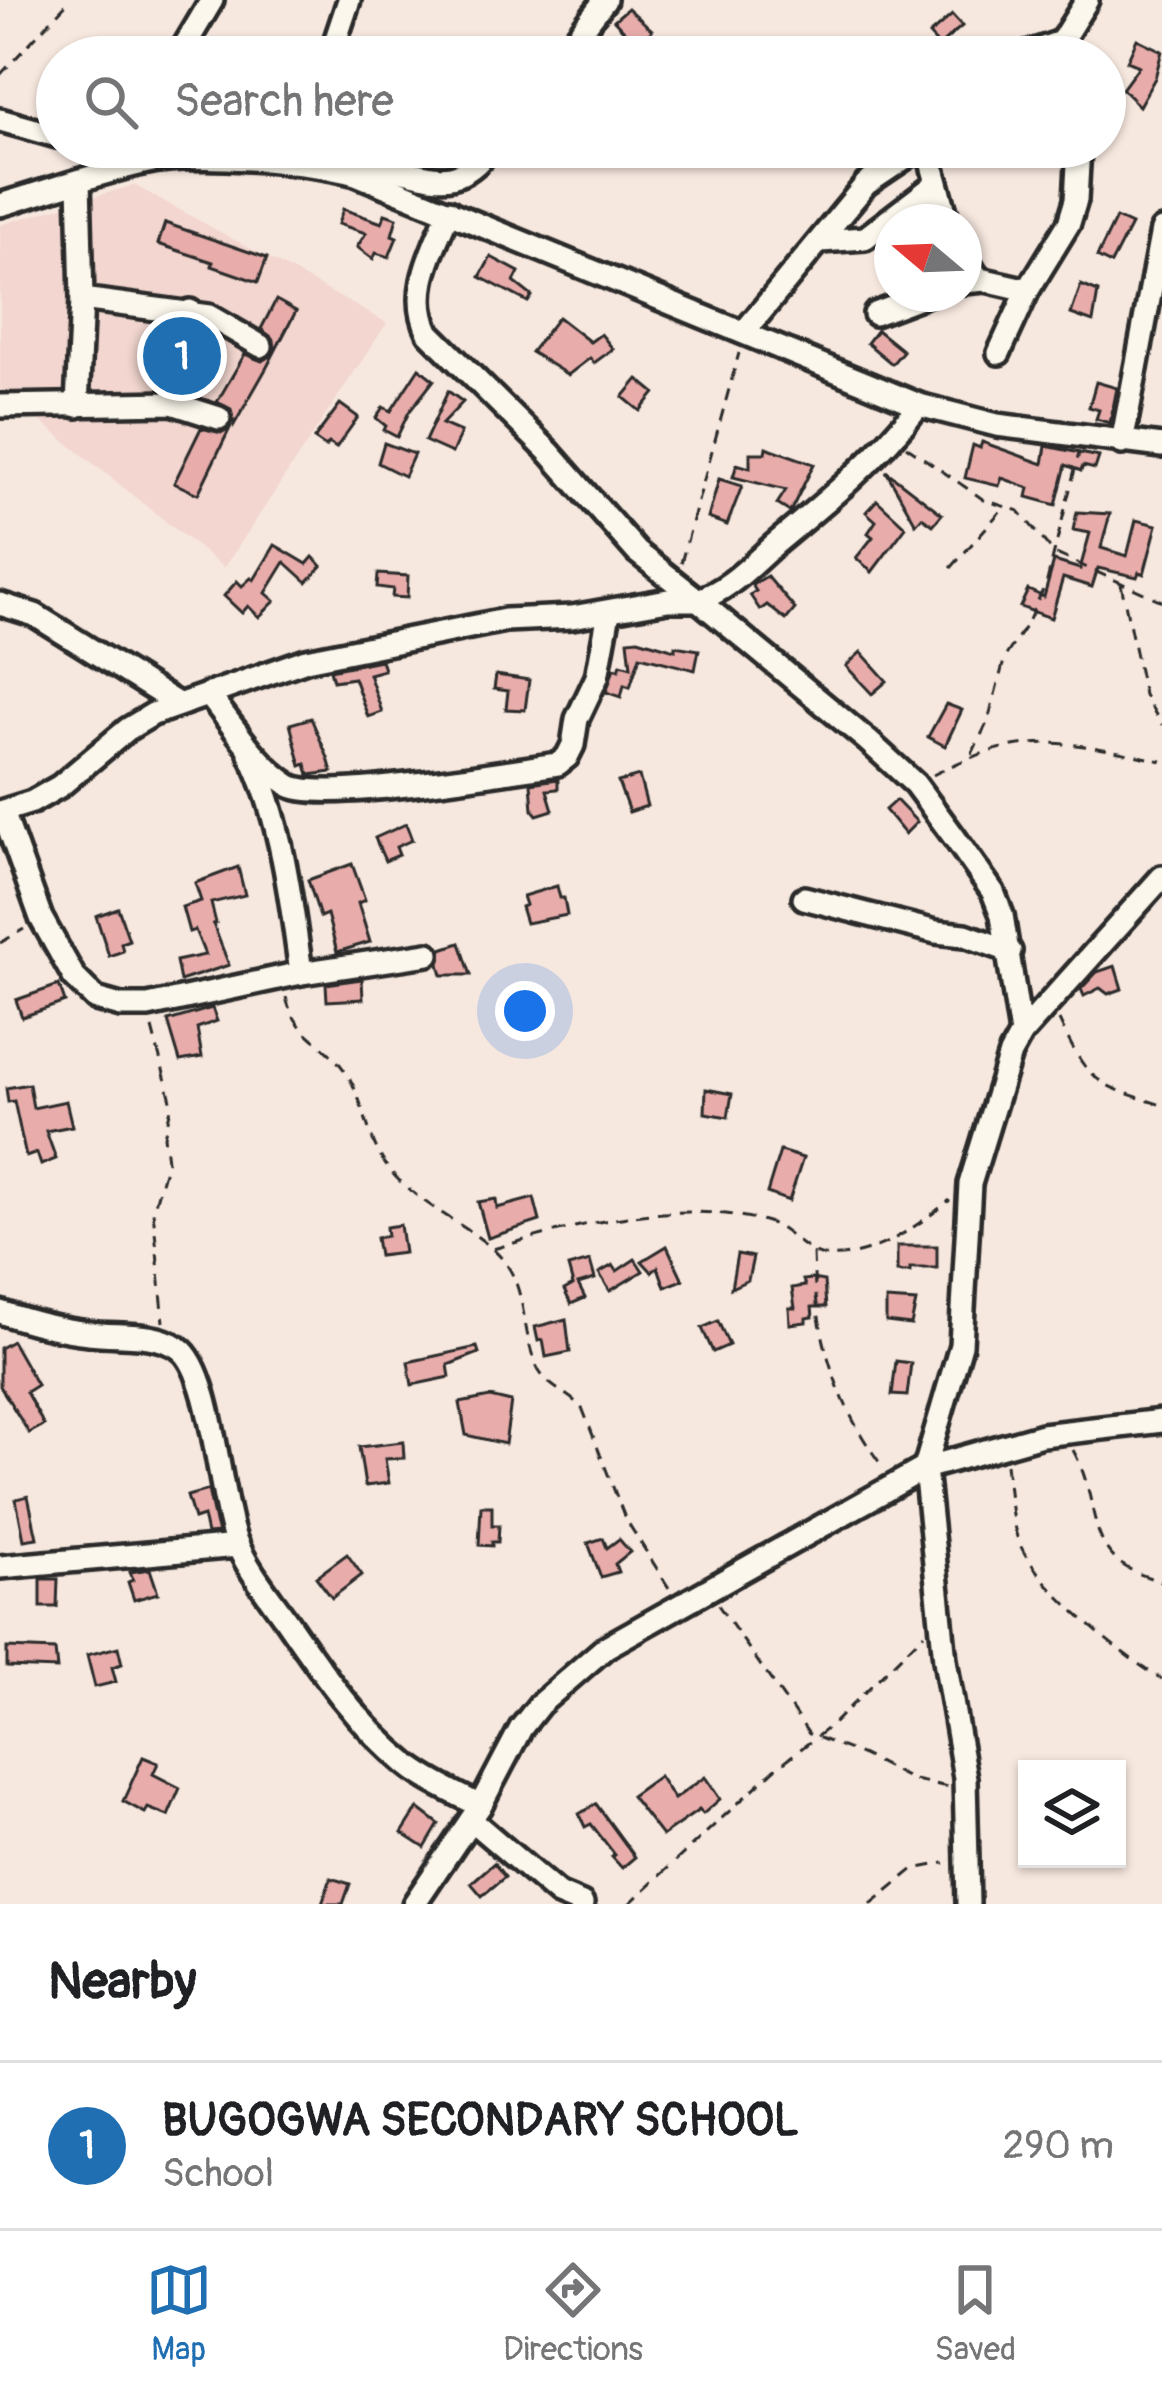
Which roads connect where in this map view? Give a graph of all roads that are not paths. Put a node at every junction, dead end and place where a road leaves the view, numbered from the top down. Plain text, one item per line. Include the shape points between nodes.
1 (212, 0) edge
2 (350, 0) edge
3 (605, 0) edge
4 (1087, 0) edge
5 (191, 36) edge
6 (337, 36) edge
7 (577, 36) edge
8 (1071, 36) edge
9 (0, 120) edge
10 (36, 130) edge
11 (113, 168) edge
12 (339, 168) edge
13 (374, 168) edge
14 (374, 168) edge
15 (472, 168) edge
16 (891, 168) edge
17 (932, 168) edge
18 (1078, 168) edge
19 (356, 174) junction
20 (79, 181) junction
21 (937, 183) junction
22 (943, 204) edge
23 (0, 205) edge
24 (449, 212) junction
25 (1162, 234) edge
26 (821, 241) junction
27 (982, 283) edge
28 (1028, 290) junction
29 (82, 299) junction
30 (190, 311) junction
31 (880, 312) edge
32 (875, 314) dead end
33 (745, 331) junction
34 (261, 346) dead end
35 (999, 353) dead end
36 (172, 403) junction
37 (919, 405) junction
38 (0, 406) edge
39 (77, 406) junction
40 (219, 418) dead end
41 (1122, 443) junction
42 (1162, 446) edge
43 (698, 599) junction
44 (0, 604) edge
45 (609, 612) junction
46 (208, 694) junction
47 (176, 703) junction
48 (242, 737) junction
49 (2, 812) edge
50 (1162, 877) edge
51 (804, 898) dead end
52 (1010, 951) junction
53 (428, 953) dead end
54 (291, 975) junction
55 (1021, 1034) junction
56 (0, 1312) edge
57 (1162, 1421) edge
58 (925, 1468) junction
59 (238, 1546) junction
60 (0, 1567) edge
61 (475, 1813) junction
62 (414, 1904) edge
63 (582, 1904) edge
64 (968, 1904) edge

1 - 5 street
2 - 6 street
3 - 7 street
4 - 8 street
9 - 10 street
11 - 20 street
12 - 19 street
13 - 19 street
14 - 15 street via 424,178
16 - 26 street via 866,184
17 - 21 street
18 - 28 street via 1070,223
19 - 24 street
20 - 23 street
20 - 29 street
21 - 22 street
21 - 26 street via 865,238
24 - 33 street
24 - 43 street via 419,301 429,333 637,552
25 - 41 street
26 - 33 street
27 - 28 street
28 - 35 street
29 - 30 street
29 - 39 street
30 - 34 street
30 - 36 street
31 - 32 street
33 - 37 street
36 - 39 street
36 - 40 street
37 - 41 street
37 - 43 street via 840,490 734,580
38 - 39 street
41 - 42 street
43 - 45 street
43 - 52 street via 915,784 993,892
44 - 47 street via 35,616
45 - 46 street via 414,636 306,660
45 - 48 street via 597,677 558,764 309,792 284,781
46 - 47 street
46 - 48 street
47 - 49 street via 128,729 60,787
48 - 54 street via 264,788 289,893
49 - 54 street via 41,918 96,999 148,1006
50 - 55 street
51 - 52 street
52 - 55 street
53 - 54 street
55 - 58 street via 970,1184 962,1346
56 - 59 street via 184,1351 206,1396
57 - 58 street via 1064,1432
58 - 61 street via 606,1647 540,1705
58 - 64 street via 967,1798
59 - 60 street
59 - 61 street via 370,1731
61 - 62 street
61 - 63 street via 558,1894

